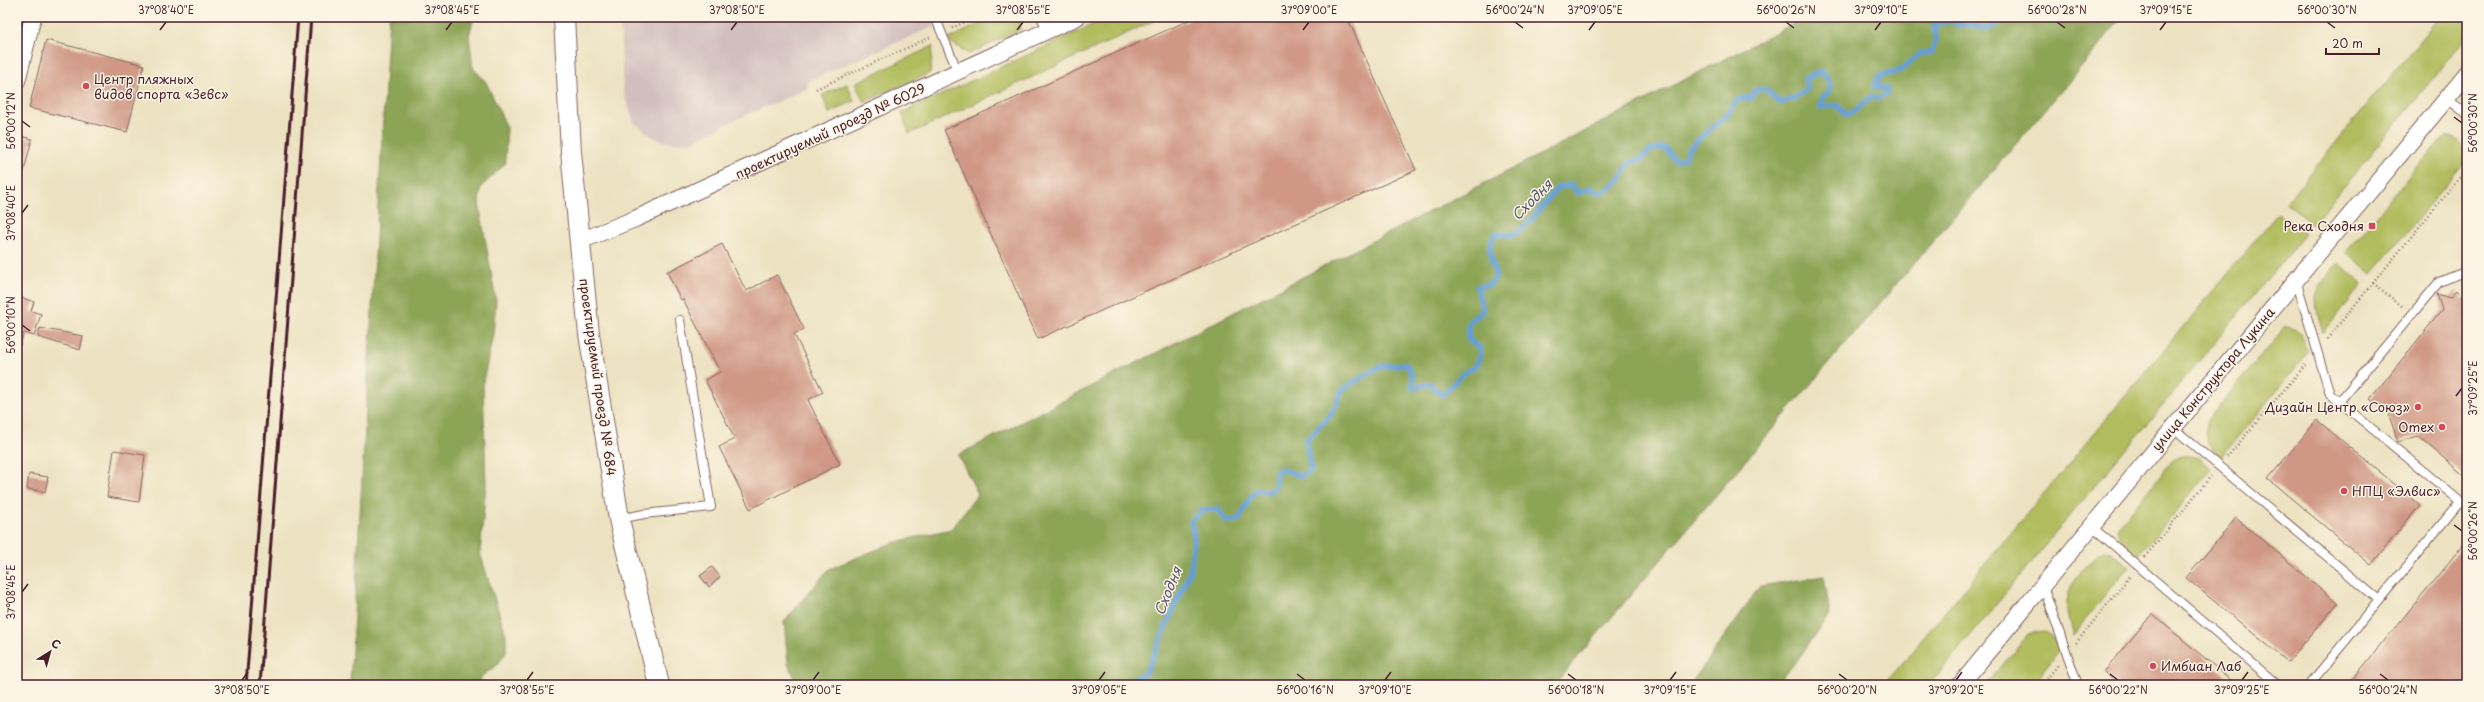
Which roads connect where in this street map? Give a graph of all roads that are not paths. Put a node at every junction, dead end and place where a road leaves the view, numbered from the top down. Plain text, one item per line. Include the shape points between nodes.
1 (33, 17) edge
2 (564, 17) edge
3 (935, 17) edge
4 (1077, 17) edge
5 (1044, 24) edge
6 (958, 72) junction
7 (2467, 74) edge
8 (17, 81) edge
9 (2446, 98) junction
10 (2467, 114) edge
11 (580, 241) junction
12 (2467, 272) edge
13 (2296, 279) junction
14 (680, 320) dead end
15 (2338, 403) junction
16 (2172, 427) junction
17 (2460, 502) junction
18 (2467, 508) edge
19 (619, 519) junction
20 (2091, 526) junction
21 (2043, 586) junction
22 (2379, 600) junction
23 (659, 685) edge
24 (1960, 685) edge
25 (2078, 685) edge
26 (2278, 685) edge
27 (2309, 685) edge

1 - 8 street
2 - 11 street, проектируемый проезд № 684
3 - 6 lane
4 - 5 street, проектируемый проезд № 6029
5 - 6 street, проектируемый проезд № 6029
6 - 11 street, проектируемый проезд № 6029 via 635,219
7 - 9 street, улица Конструктора Лукина
9 - 10 lane
9 - 13 street, улица Конструктора Лукина
11 - 19 street, проектируемый проезд № 684 via 589,334
12 - 15 lane via 2439,282
13 - 15 lane via 2330,394
13 - 16 street, улица Конструктора Лукина
14 - 19 lane via 711,507
15 - 17 lane
16 - 20 street, улица Конструктора Лукина
16 - 22 lane
17 - 18 lane
17 - 22 lane
19 - 23 street, проектируемый проезд № 684
20 - 21 street, улица Конструктора Лукина
20 - 26 lane
21 - 24 street, улица Конструктора Лукина
21 - 25 lane
22 - 27 lane

